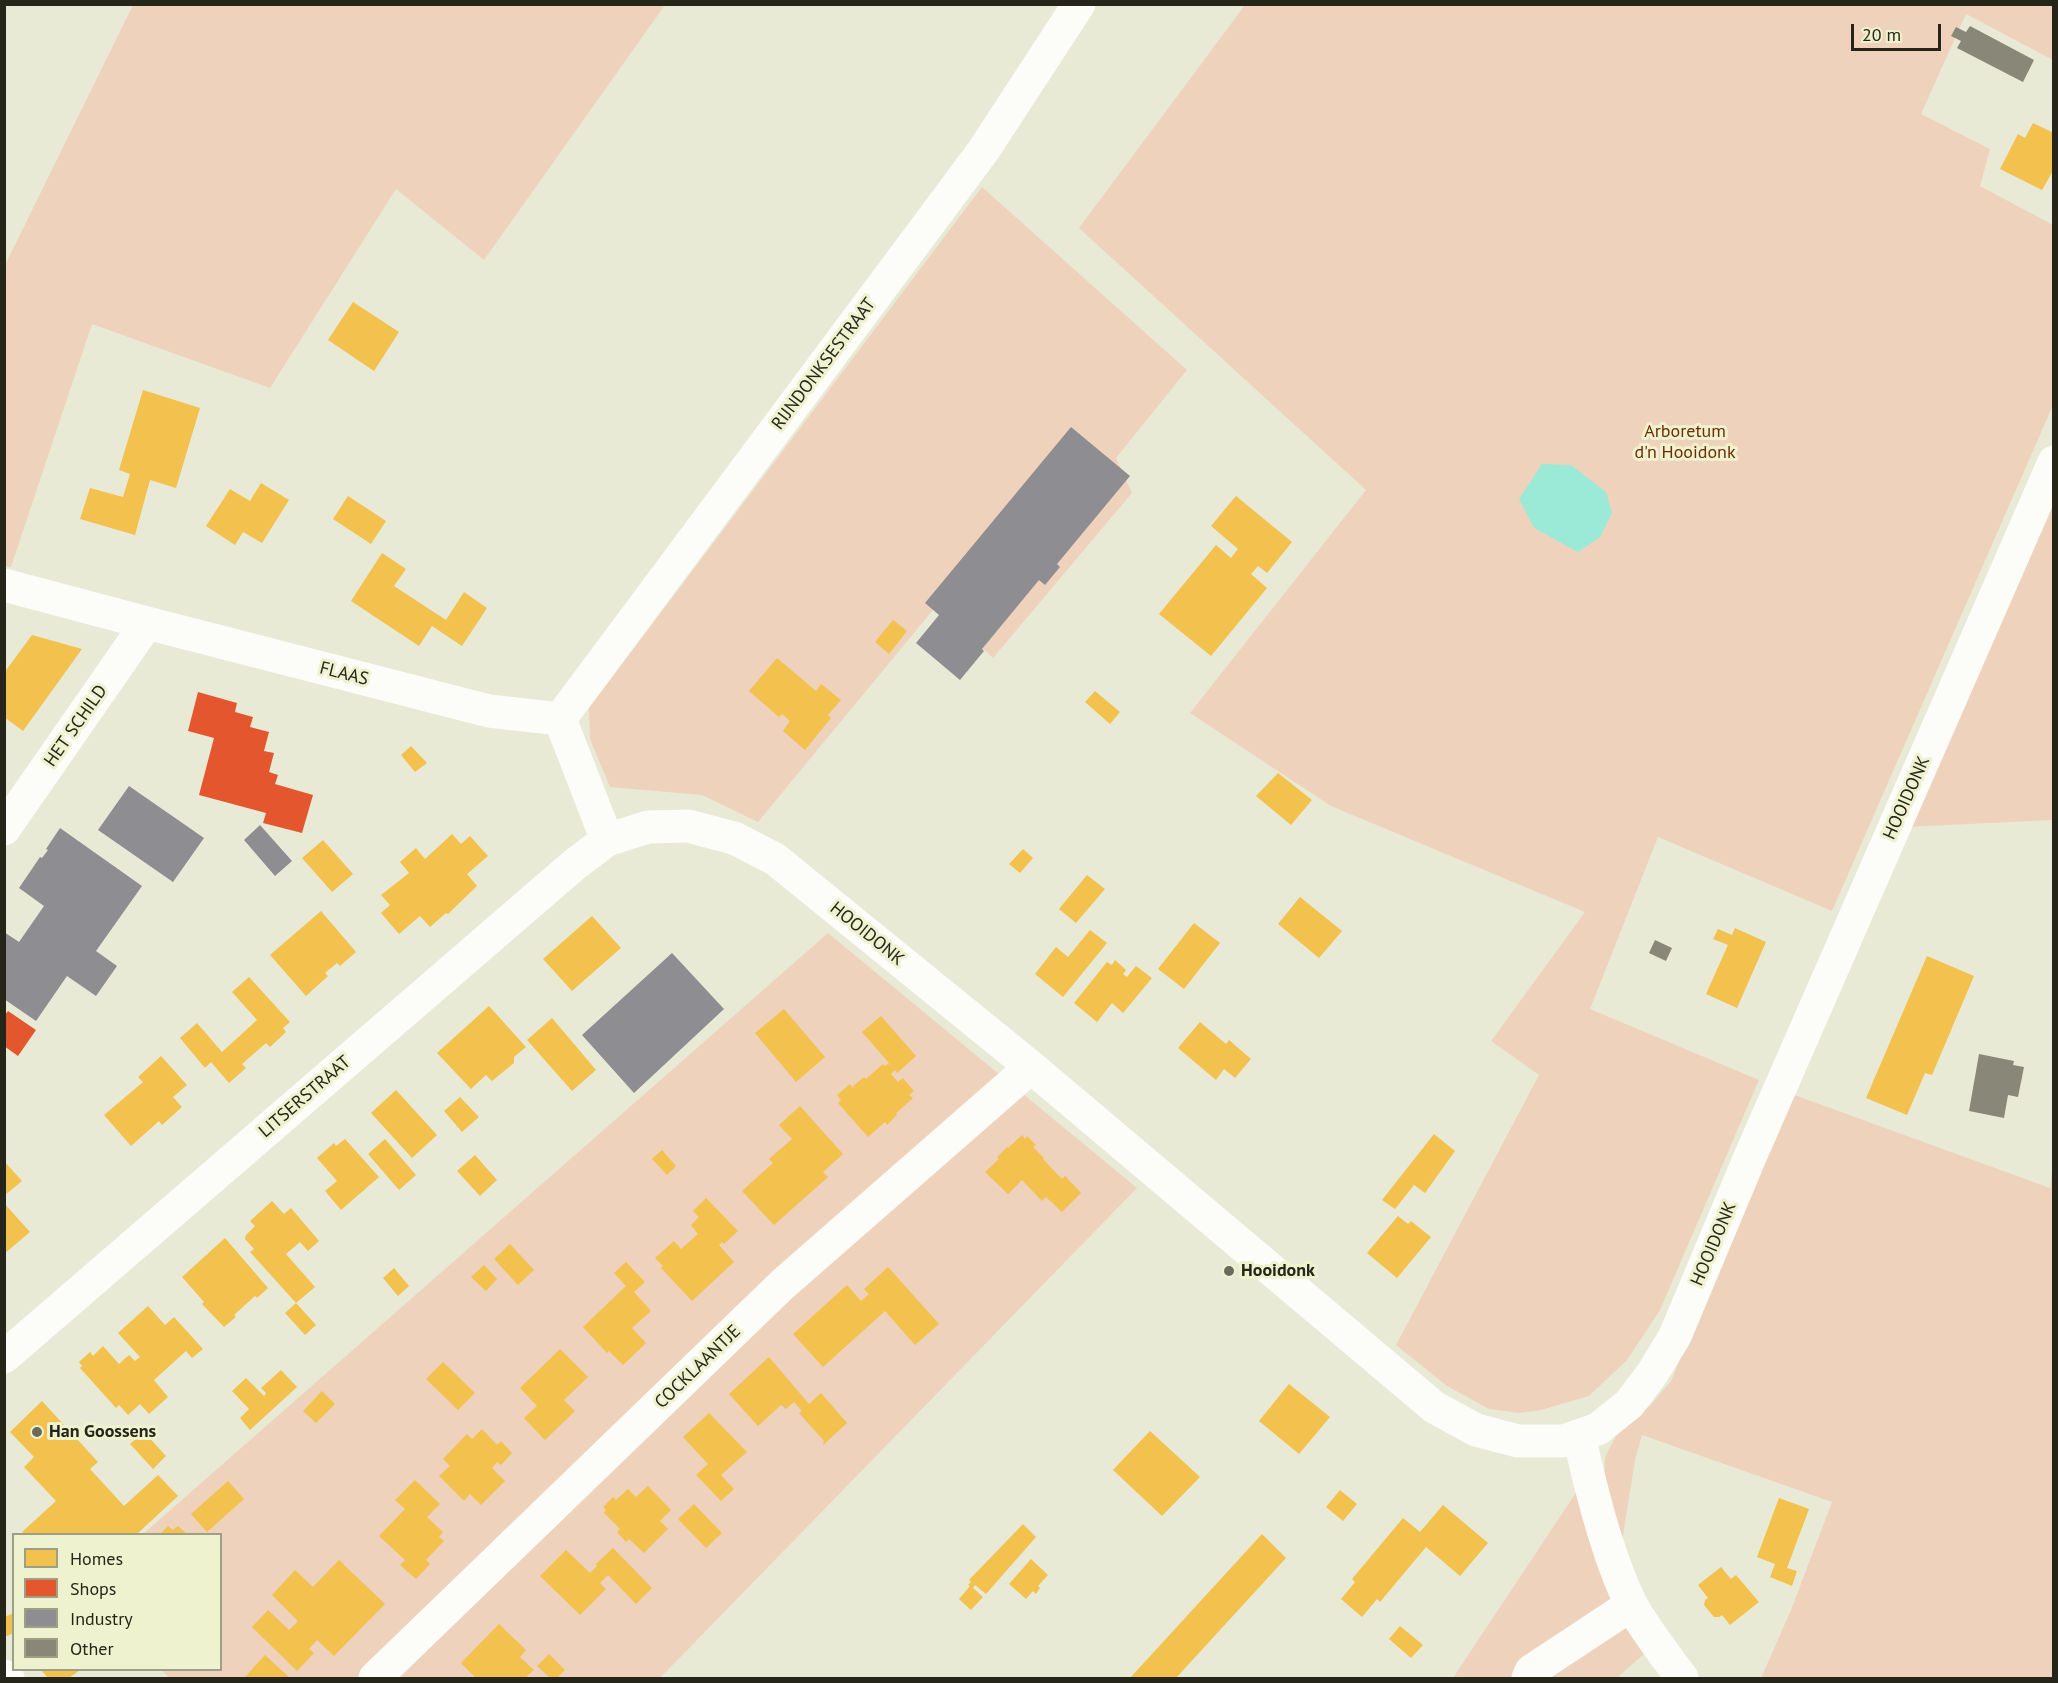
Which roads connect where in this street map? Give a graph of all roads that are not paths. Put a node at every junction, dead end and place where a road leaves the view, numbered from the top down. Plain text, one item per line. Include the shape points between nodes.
1 (1079, 4) edge
2 (2054, 462) edge
3 (4, 585) edge
4 (147, 623) junction
5 (560, 718) junction
6 (4, 829) edge
7 (607, 840) junction
8 (1031, 1067) junction
9 (4, 1357) edge
10 (1579, 1436) junction
11 (1631, 1605) junction
12 (375, 1678) edge
13 (1528, 1678) edge
14 (1682, 1678) edge

1 - 5 street, RIJNDONKSESTRAAT via 982,151
2 - 10 street, HOOIDONK via 1675,1336 1629,1404 1598,1429
3 - 4 street, FLAAS
4 - 5 street, FLAAS via 489,711
4 - 6 street, HET SCHILD
5 - 7 street
7 - 8 street, HOOIDONK via 648,827 688,826 734,838 775,859
7 - 9 street, LITSERSTRAAT
8 - 10 street, HOOIDONK via 1434,1407 1476,1430 1518,1441 1563,1441
8 - 12 street, COCKLAANTJE via 783,1284
10 - 11 street via 1617,1573
11 - 13 street via 1531,1671
11 - 14 street

